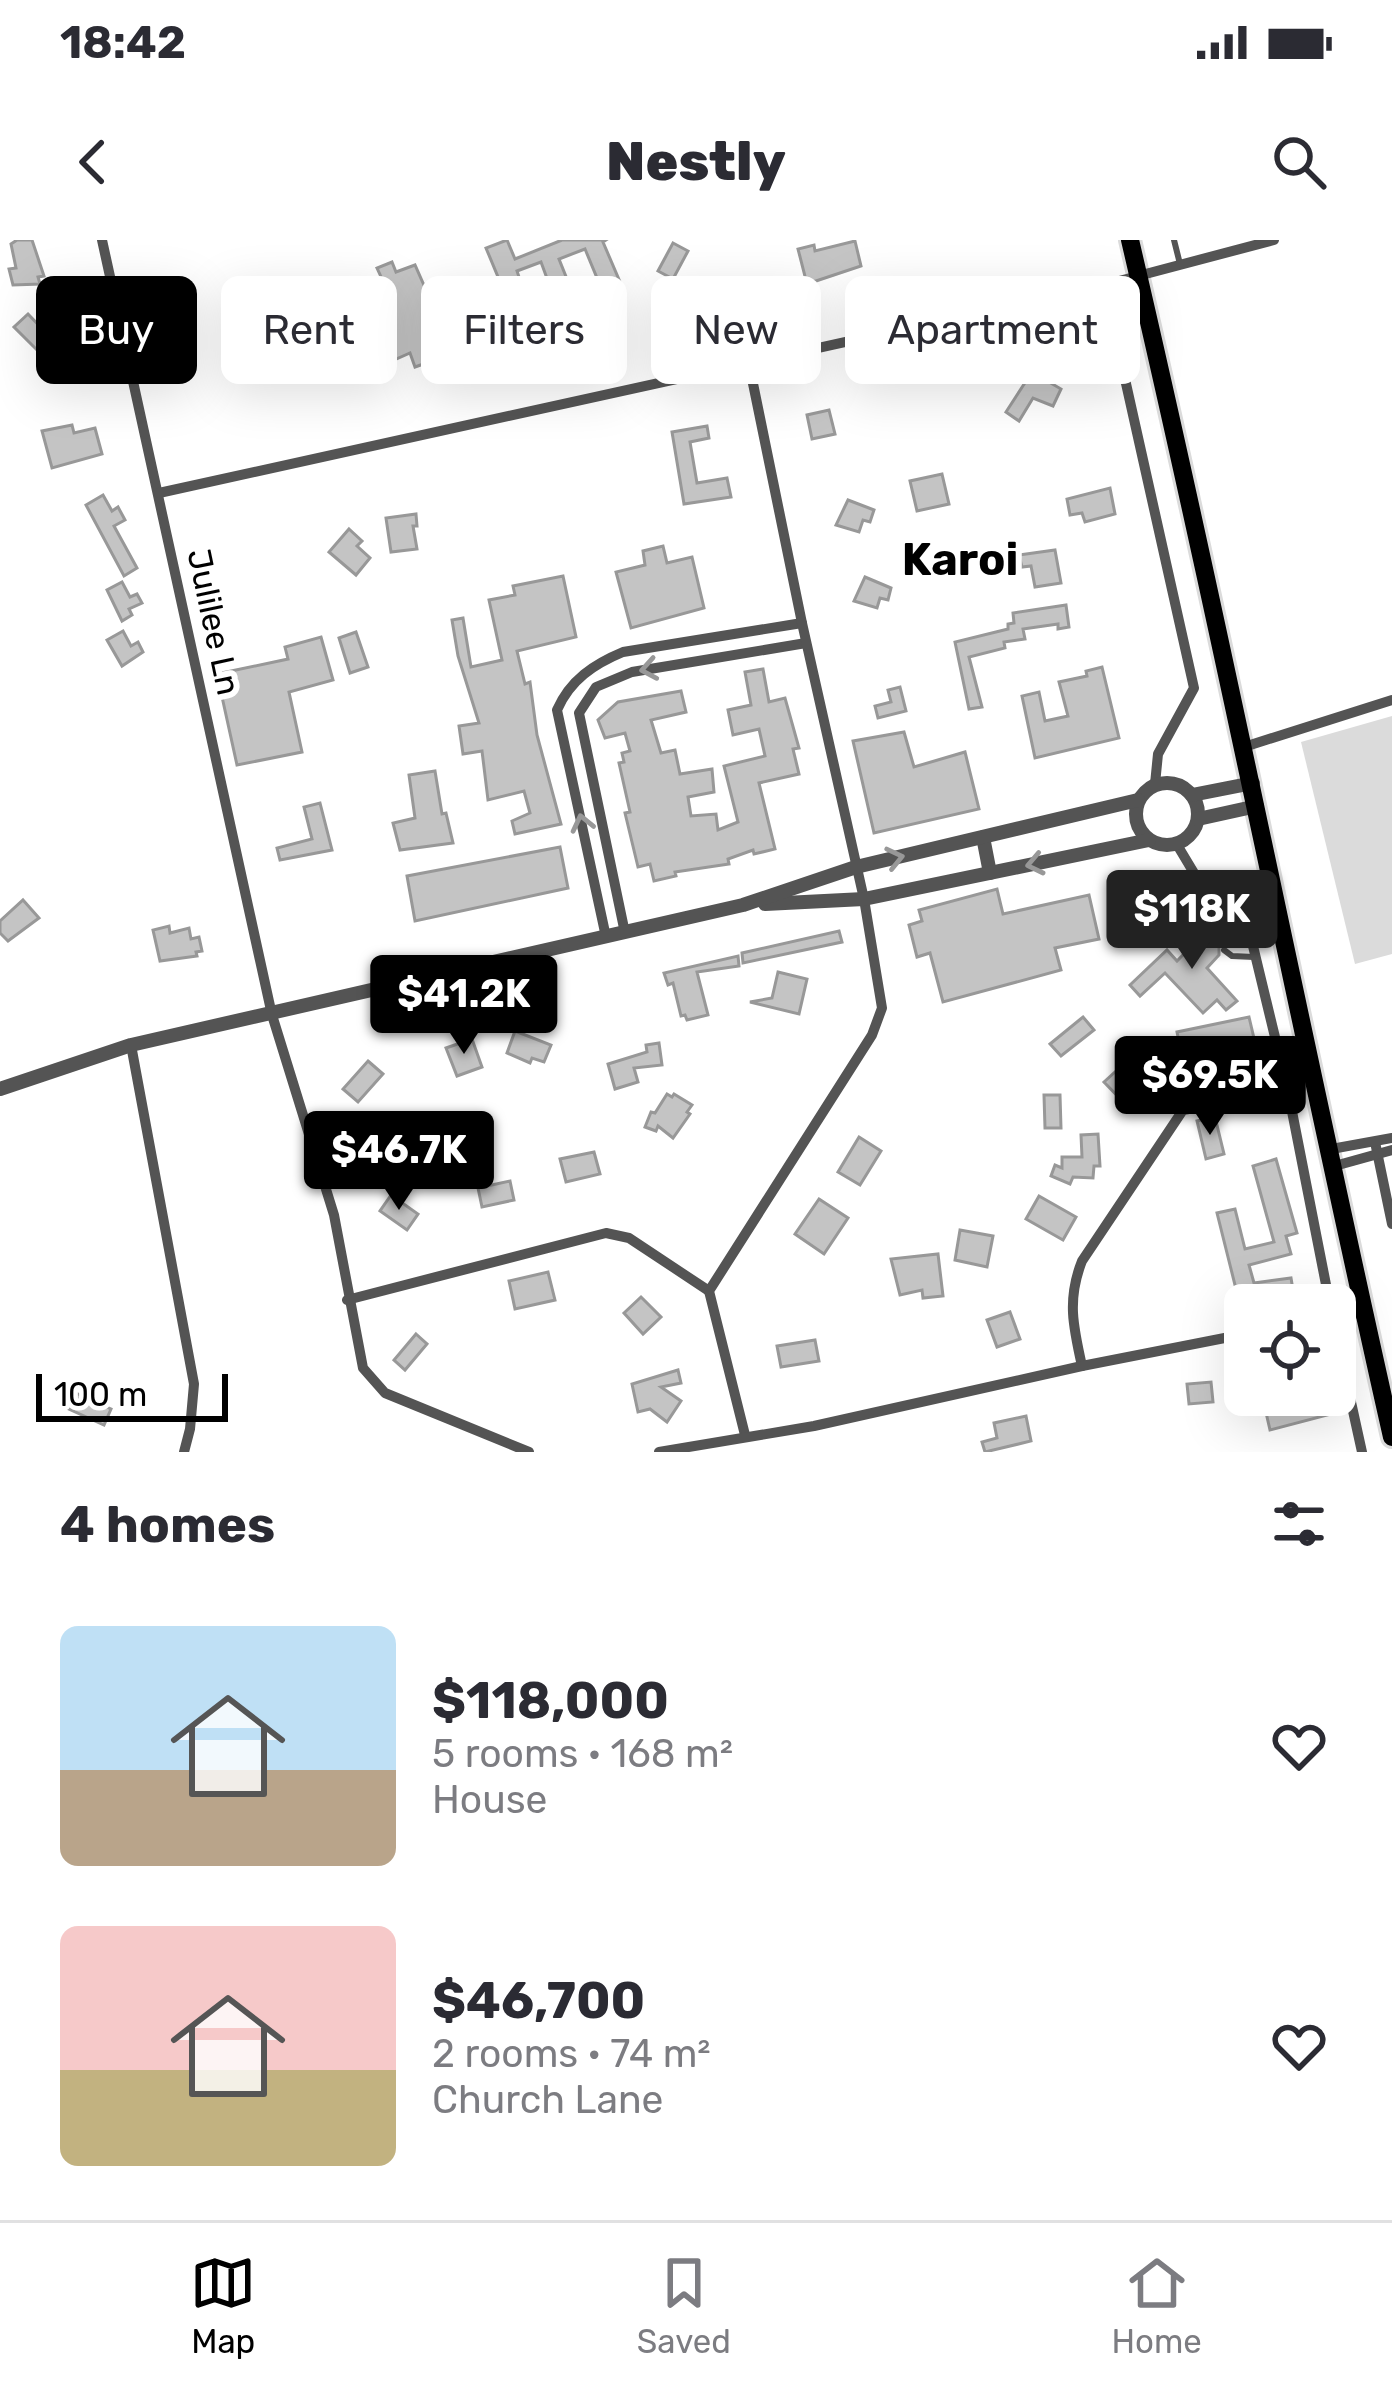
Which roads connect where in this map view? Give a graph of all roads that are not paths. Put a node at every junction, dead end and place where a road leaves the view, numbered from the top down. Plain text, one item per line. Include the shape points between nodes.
1 (102, 240) edge
2 (1130, 240) edge
3 (1174, 240) edge
4 (1274, 240) edge
5 (1180, 264) junction
6 (1138, 275) junction
7 (1135, 276) edge
8 (658, 384) edge
9 (753, 384) edge
10 (1126, 384) edge
11 (159, 493) junction
12 (802, 623) junction
13 (682, 642) junction
14 (806, 643) junction
15 (685, 663) junction
16 (1392, 700) edge
17 (1244, 747) junction
18 (587, 756) junction
19 (568, 760) junction
20 (1253, 783) junction
21 (1155, 784) junction
22 (1192, 795) junction
23 (1138, 800) junction
24 (1257, 806) junction
25 (1198, 819) junction
26 (983, 837) junction
27 (1149, 840) junction
28 (1176, 843) junction
29 (856, 867) junction
30 (990, 873) junction
31 (1210, 888) junction
32 (864, 899) junction
33 (743, 905) junction
34 (1206, 930) dead end
35 (625, 933) junction
36 (606, 938) junction
37 (1224, 950) dead end
38 (1255, 957) junction
39 (272, 1015) junction
40 (131, 1045) junction
41 (0, 1089) edge
42 (1288, 1091) junction
43 (1392, 1138) edge
44 (1377, 1148) junction
45 (1392, 1150) edge
46 (1329, 1158) junction
47 (1392, 1224) edge
48 (1326, 1284) edge
49 (709, 1291) junction
50 (347, 1300) junction
51 (1364, 1312) junction
52 (1356, 1313) edge
53 (1224, 1338) edge
54 (1082, 1366) junction
55 (1353, 1416) edge
56 (745, 1435) junction
57 (1392, 1437) edge
58 (184, 1452) edge
59 (529, 1452) edge
60 (659, 1452) edge
61 (1361, 1452) edge

1 - 11 street, Julilee Ln
2 - 6 highway
3 - 5 lane
4 - 5 street
5 - 6 street
6 - 7 street
6 - 17 highway
8 - 11 street
9 - 12 street
10 - 21 street via 1194,688 1158,754
11 - 39 street, Julilee Ln
12 - 13 street
12 - 14 street
13 - 15 street
13 - 19 street via 623,652 577,680 557,710
14 - 15 street
14 - 29 street
15 -> 18 street via 596,687 579,713
16 - 17 street
17 - 20 highway
18 - 19 street
18 - 35 street
36 -> 19 street
20 - 22 street
20 - 24 highway
21 - 22 street via 1175,783
21 - 23 street
22 - 25 street
23 - 26 street
23 - 27 street via 1135,815
24 - 25 street
24 - 46 highway
25 - 28 street
29 -> 26 street
26 - 30 street
27 - 28 street
27 -> 30 street
28 - 31 street
29 - 32 street
29 - 33 street
30 - 32 street
31 - 34 lane
31 - 38 street via 1246,917
32 - 33 street
32 - 49 street via 880,1022
33 - 35 street
35 - 36 street
36 - 39 street
37 - 38 lane
38 - 42 street
39 - 40 street
39 - 50 street, Julilee Ln via 334,1215
40 - 41 street
40 - 58 street via 194,1384
42 - 48 street
42 - 54 street via 1183,1110 1072,1286
43 - 44 street
44 - 45 street
44 - 46 street
44 - 47 street
46 - 51 highway
49 - 50 street via 628,1238 605,1233
49 - 56 street
50 - 59 street, Julilee Ln via 363,1368 385,1393
51 - 52 street
51 - 57 highway
53 - 54 street
54 - 56 street
55 - 61 street
56 - 60 street

